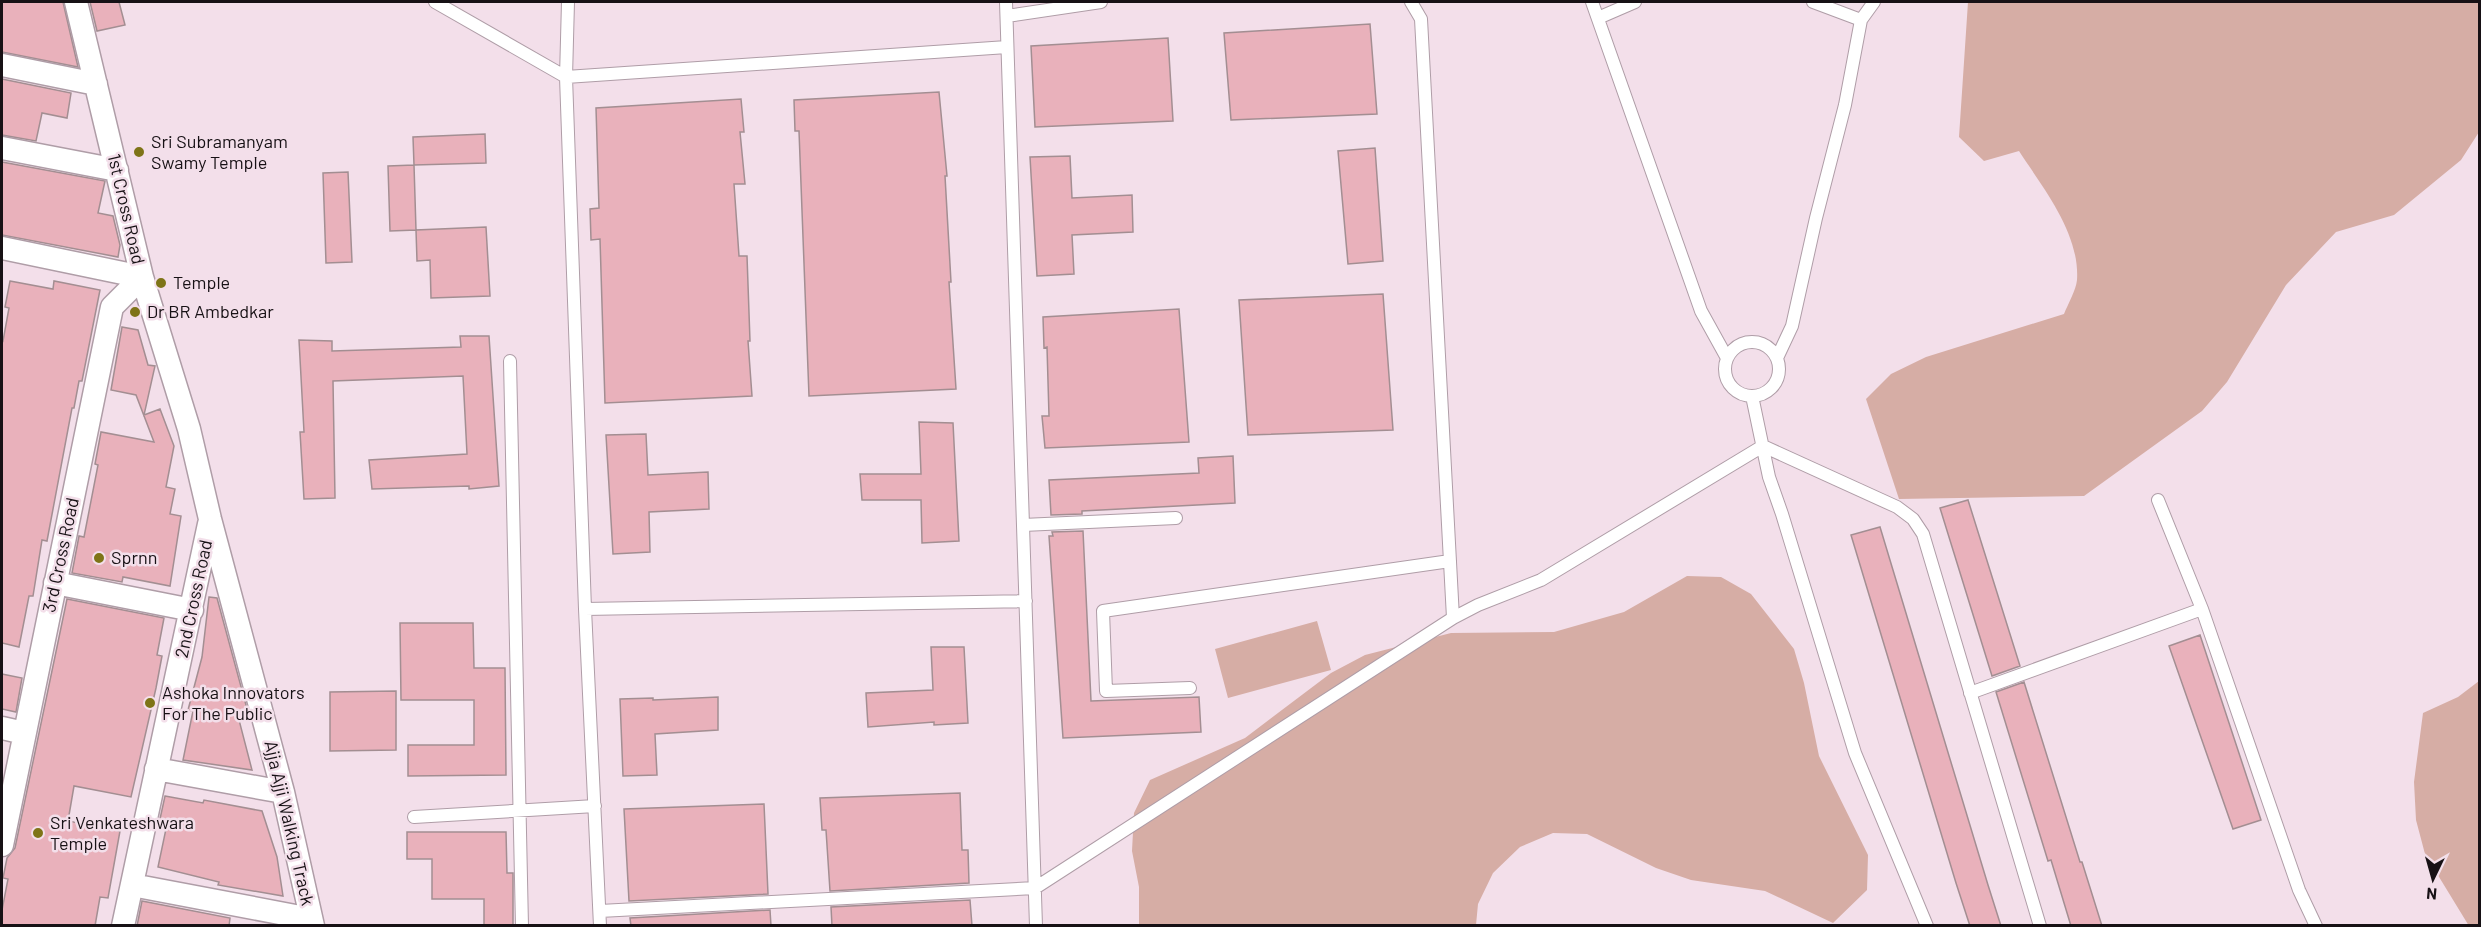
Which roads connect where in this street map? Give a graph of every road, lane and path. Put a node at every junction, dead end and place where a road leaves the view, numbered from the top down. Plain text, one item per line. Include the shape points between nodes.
1 (76, 2) edge
2 (435, 2) edge
3 (568, 2) edge
4 (1006, 2) edge
5 (1101, 2) edge
6 (1411, 2) edge
7 (1592, 2) edge
8 (1635, 2) edge
9 (1813, 2) edge
10 (1874, 2) edge
11 (1827, 4) edge
12 (1007, 16) junction
13 (1598, 18) junction
14 (1862, 20) junction
15 (1007, 47) junction
16 (2, 65) edge
17 (566, 77) junction
18 (96, 84) junction
19 (2, 148) edge
20 (117, 170) junction
21 (2, 248) edge
22 (142, 277) junction
23 (1727, 358) junction
24 (1777, 358) junction
25 (510, 360) dead end
26 (1752, 396) junction
27 (1763, 446) junction
28 (2158, 500) dead end
29 (1176, 518) dead end
30 (210, 519) junction
31 (1023, 525) junction
32 (1450, 561) junction
33 (55, 583) junction
34 (1026, 601) junction
35 (585, 609) junction
36 (2202, 609) junction
37 (192, 610) junction
38 (1453, 618) junction
39 (1190, 688) dead end
40 (1970, 693) junction
41 (2, 728) edge
42 (24, 733) junction
43 (156, 769) junction
44 (283, 792) junction
45 (595, 806) junction
46 (519, 811) junction
47 (414, 817) dead end
48 (2, 844) edge
49 (132, 885) junction
50 (1035, 888) junction
51 (600, 911) junction
52 (312, 922) edge
53 (123, 926) edge
54 (522, 926) edge
55 (600, 926) edge
56 (1036, 926) edge
57 (1927, 926) edge
58 (2040, 926) edge
59 (2316, 926) edge

1 - 18 street, 1st Cross Road
2 - 17 lane
3 - 17 lane
4 - 12 lane
5 - 12 lane
6 - 32 lane via 1421,19
7 - 13 lane
8 - 13 lane
9 - 11 lane
10 - 14 lane
11 - 14 lane
12 - 15 lane
13 - 23 lane via 1701,311
14 - 24 lane via 1792,326
15 - 17 lane
15 - 31 lane
16 - 18 street
17 - 35 lane
18 - 20 street, 1st Cross Road
19 - 20 street
20 - 22 street, 1st Cross Road
21 - 22 street
22 - 30 street, 1st Cross Road via 189,429
22 - 33 street, 3rd Cross Road via 112,307
23 - 24 lane via 1739,345 1756,342 1765,345
23 - 26 lane via 1725,375 1729,383
24 - 26 lane via 1778,375 1774,383
25 - 46 lane
26 - 27 lane
27 - 38 lane via 1541,580
27 - 40 lane via 1897,507 1913,519 1923,534
27 - 57 lane via 1769,477 1855,753
28 - 36 lane
29 - 31 lane
30 - 37 street, 2nd Cross Road
30 - 44 street, Ajja Ajji Walking Track
31 - 34 lane
32 - 38 lane
32 - 39 lane via 1103,611 1106,691
33 - 37 street
33 - 42 street, 3rd Cross Road
34 - 35 lane
34 - 50 lane
35 - 45 lane
36 - 40 lane
36 - 59 lane via 2299,890
37 - 43 street, 2nd Cross Road
38 - 50 lane
40 - 58 lane
41 - 42 street
42 - 48 street, 3rd Cross Road
43 - 44 street
43 - 49 street, 2nd Cross Road
44 - 52 street, Ajja Ajji Walking Track
45 - 46 lane
45 - 51 lane
46 - 47 lane
46 - 54 lane
49 - 52 street
49 - 53 street, 2nd Cross Road
50 - 51 lane
50 - 56 lane
51 - 55 lane

